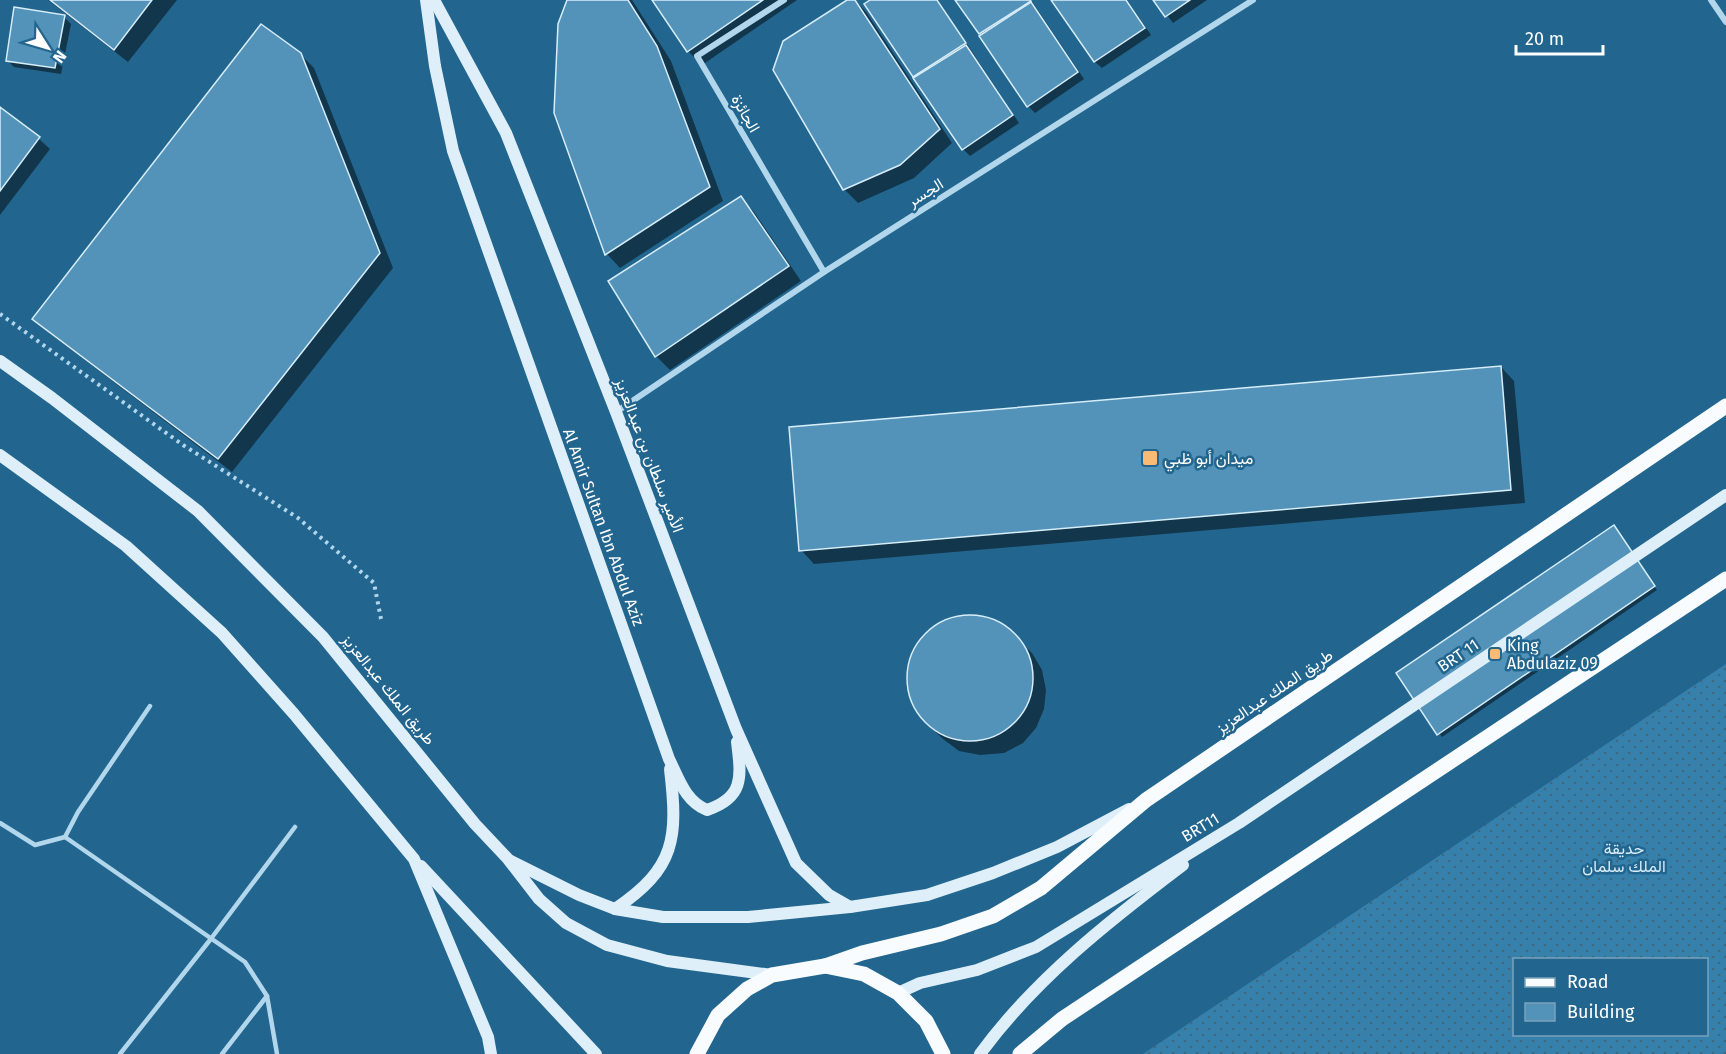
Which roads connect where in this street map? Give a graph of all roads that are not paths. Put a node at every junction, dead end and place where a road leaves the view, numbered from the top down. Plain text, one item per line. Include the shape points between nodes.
1 (426, 0) edge
2 (434, 0) edge
3 (784, 0) edge
4 (1253, 0) edge
5 (1711, 0) edge
6 (1726, 22) edge
7 (824, 272) junction
8 (0, 361) edge
9 (1726, 406) edge
10 (616, 412) junction
11 (0, 455) edge
12 (1726, 495) edge
13 (1726, 579) edge
14 (1495, 654) dead end
15 (150, 706) dead end
16 (736, 729) junction
17 (669, 759) junction
18 (1146, 800) junction
19 (0, 823) edge
20 (1239, 823) junction
21 (295, 827) dead end
22 (64, 837) junction
23 (414, 859) junction
24 (508, 859) junction
25 (850, 907) junction
26 (615, 909) junction
27 (210, 940) junction
28 (825, 966) junction
29 (772, 975) junction
30 (898, 993) junction
31 (267, 996) junction
32 (120, 1054) edge
33 (222, 1054) edge
34 (277, 1054) edge
35 (491, 1054) edge
36 (596, 1054) edge
37 (697, 1054) edge
38 (943, 1054) edge
39 (980, 1054) edge
40 (1020, 1054) edge

1 - 17 main road, Al Amir Sultan Ibn Abdul Aziz via 453,151
2 - 10 main road, الأمير سلطان بن عبدالعزيز via 506,133
3 - 7 street, الجائزة via 697,56
4 - 7 street, الجسر
5 - 6 street
7 - 10 street, الجسر
8 - 24 main road, طريق الملك عبدالعزيز via 198,511 323,637
9 - 18 main road, طريق الملك عبدالعزيز
10 - 16 main road, الأمير سلطان بن عبدالعزيز
11 - 23 main road via 126,546 222,633
12 - 20 main road, BRT 11
13 - 40 main road via 1062,1019
14 - 20 lane
15 - 22 lane
16 - 17 main road, Al Amir Sultan Ibn Abdul Aziz via 741,774 738,787 719,806 707,810 690,800
16 - 25 main road, الأمير سلطان بن عبدالعزيز via 796,863 829,895
17 - 26 main road via 674,803 667,856 640,892
18 - 25 main road via 1056,847 993,873 927,895
18 - 28 main road, طريق الملك عبدالعزيز via 1041,888 993,916
19 - 22 lane via 35,845
20 - 30 main road, BRT11 via 1036,946 977,970 920,983
20 - 39 main road, BRT11 via 1059,964
21 - 27 lane
22 - 27 lane
23 - 35 main road via 488,1037
23 - 36 main road
24 - 26 main road
24 - 29 main road, طريق الملك عبدالعزيز via 539,899 566,923 607,945 667,960
25 - 26 main road via 748,917 663,917
27 - 31 lane via 245,962
27 - 32 lane
28 - 29 main road
28 - 30 main road via 864,974
29 - 37 main road via 747,989 718,1015
30 - 38 main road via 926,1021
31 - 33 lane
31 - 34 lane

